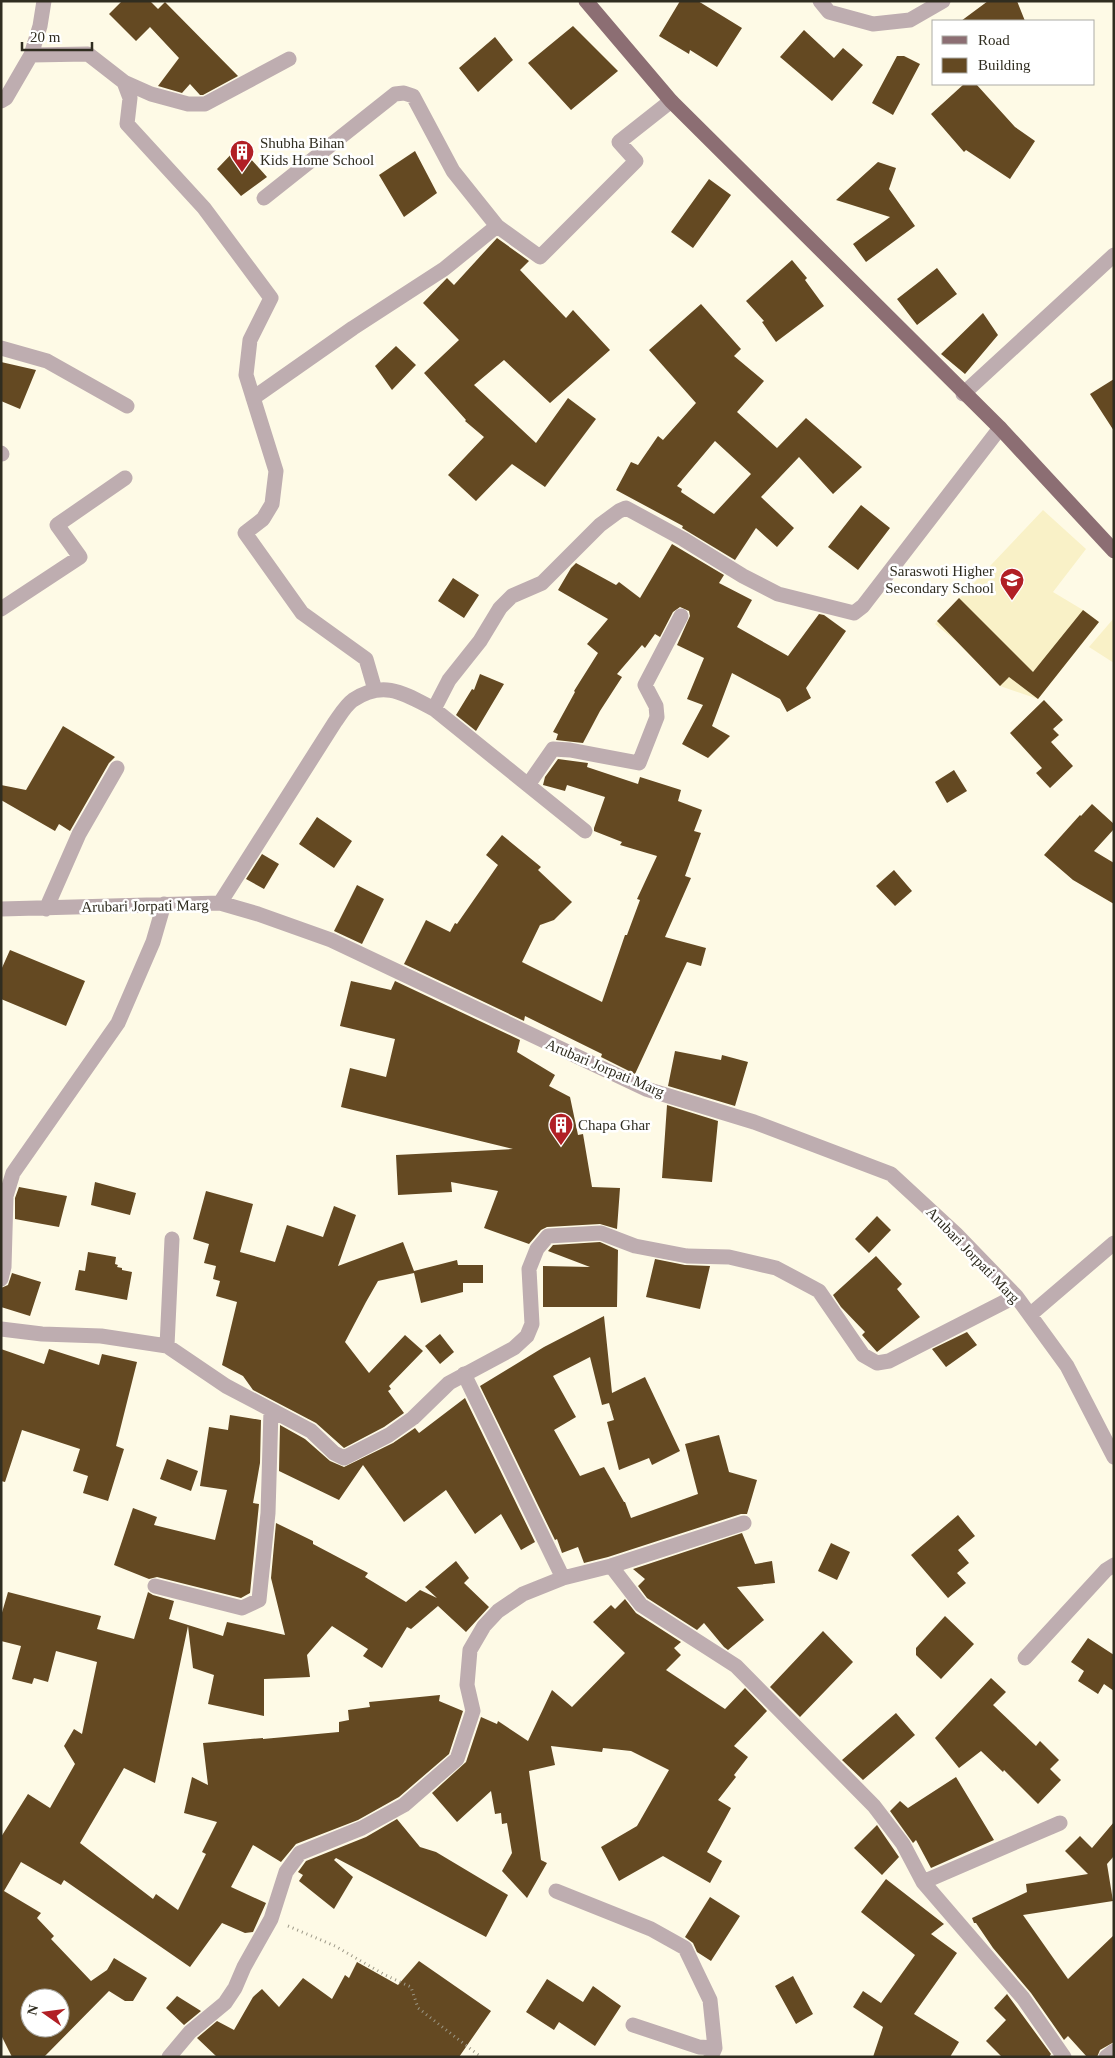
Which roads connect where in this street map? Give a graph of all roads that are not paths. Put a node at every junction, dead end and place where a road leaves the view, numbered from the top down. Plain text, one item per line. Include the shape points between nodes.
1 (44, 1) edge
2 (586, 1) edge
3 (820, 1) edge
4 (943, 1) edge
5 (31, 55) junction
6 (289, 58) dead end
7 (124, 82) junction
8 (3, 99) edge
9 (671, 101) junction
10 (264, 198) dead end
11 (497, 226) junction
12 (1114, 255) edge
13 (1, 348) edge
14 (963, 394) junction
15 (253, 398) junction
16 (127, 406) dead end
17 (1000, 428) junction
18 (125, 478) dead end
19 (1114, 551) edge
20 (1, 609) edge
21 (681, 616) dead end
22 (375, 690) junction
23 (434, 709) junction
24 (117, 768) dead end
25 (528, 785) junction
26 (585, 832) dead end
27 (220, 903) junction
28 (164, 904) junction
29 (1, 909) edge
30 (46, 909) junction
31 (172, 1240) dead end
32 (1114, 1243) edge
33 (1, 1279) edge
34 (1016, 1296) junction
35 (1030, 1314) junction
36 (1, 1329) edge
37 (167, 1346) junction
38 (464, 1374) junction
39 (271, 1410) junction
40 (1114, 1457) edge
41 (744, 1524) dead end
42 (1114, 1565) edge
43 (611, 1566) junction
44 (563, 1578) junction
45 (155, 1586) dead end
46 (1026, 1658) dead end
47 (1060, 1823) dead end
48 (923, 1882) junction
49 (556, 1891) dead end
50 (633, 2025) dead end
51 (1114, 2051) edge
52 (713, 2053) edge
53 (169, 2057) edge
54 (1064, 2057) edge
55 (1106, 2057) edge

1 - 5 street
2 - 9 main road
3 - 4 street via 830,12 874,24 910,20
5 - 7 street via 88,54
5 - 8 street
6 - 7 street via 205,104 172,100
7 - 15 street via 130,98 127,124 204,208 271,298 250,340 246,376
9 - 11 street via 619,142 636,161 540,257
9 - 14 main road
10 - 11 street via 395,94 404,93 413,96 454,171
11 - 15 street via 444,269
12 - 14 street
13 - 16 street via 46,361
14 - 17 main road
15 - 22 street via 276,471 272,504 263,518 245,533 302,612 366,659
17 - 19 main road
17 - 23 street via 863,606 854,613 778,594 626,508 618,510 600,525 542,583 512,596 500,608 480,641 448,680
18 - 20 street via 57,525 80,558
21 - 25 street via 645,685 656,706 657,716 639,763 553,749
22 - 23 street via 396,690
22 - 27 street via 352,700
23 - 25 street
24 - 30 street via 79,834
25 - 26 street
27 - 28 street, Arubari Jorpati Marg
27 - 34 street, Arubari Jorpati Marg via 331,940 646,1089 754,1122 891,1174
28 - 30 street, Arubari Jorpati Marg
28 - 33 street via 154,942 118,1024 13,1173 6,1196
29 - 30 street, Arubari Jorpati Marg
31 - 37 street
32 - 35 street
34 - 35 street, Arubari Jorpati Marg
34 - 38 street via 889,1361 877,1363 863,1355 819,1291 776,1268 729,1257 687,1256 635,1246 601,1233 548,1236 537,1249 529,1269 532,1324 527,1336 514,1348
35 - 40 street, Arubari Jorpati Marg via 1067,1366
36 - 37 street via 101,1336
37 - 39 street via 226,1386
38 - 39 street via 389,1435 344,1458 311,1431
38 - 44 street
39 - 45 street via 268,1513 259,1600 242,1608
41 - 43 street
42 - 46 street
43 - 44 street
43 - 48 street via 641,1605 736,1666 874,1806 903,1844
44 - 53 street via 523,1594 498,1611 484,1626 470,1650 467,1684 473,1711 457,1759 404,1805 362,1828 300,1853 286,1872 271,1919 235,1988 225,2003 190,2032
47 - 48 street
48 - 54 street via 1023,1998
49 - 52 street via 650,1929 685,1948 710,2000
50 - 52 street
51 - 55 street

